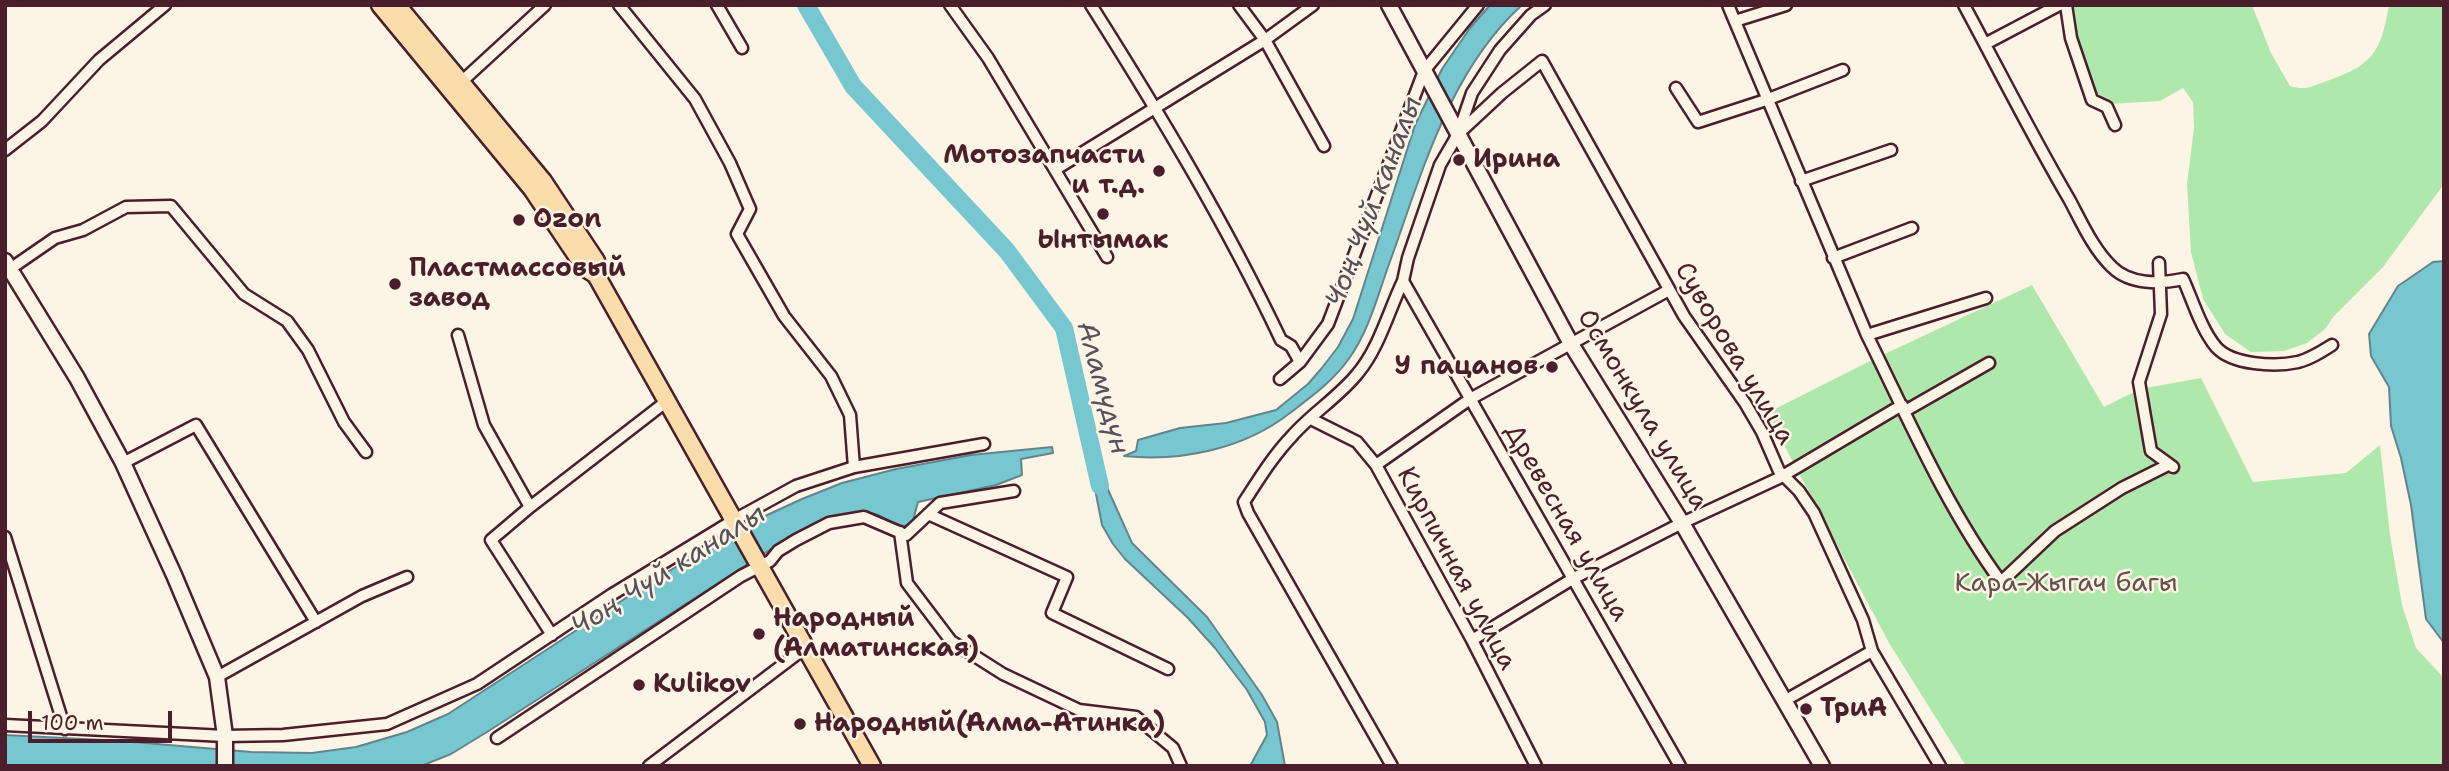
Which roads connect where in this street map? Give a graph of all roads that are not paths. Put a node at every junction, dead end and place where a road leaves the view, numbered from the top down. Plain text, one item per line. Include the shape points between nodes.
1 (164, 5) edge
2 (380, 5) edge
3 (397, 5) edge
4 (545, 5) edge
5 (619, 5) edge
6 (718, 5) edge
7 (950, 5) edge
8 (1091, 5) edge
9 (1239, 5) edge
10 (1313, 5) edge
11 (1389, 5) edge
12 (1478, 5) edge
13 (1545, 5) edge
14 (1728, 5) edge
15 (1786, 5) edge
16 (1964, 5) edge
17 (2059, 5) edge
18 (2066, 5) edge
19 (1735, 21) junction
20 (1265, 40) junction
21 (1985, 44) junction
22 (742, 48) dead end
23 (1843, 70) dead end
24 (1426, 73) junction
25 (456, 86) junction
26 (1675, 88) dead end
27 (1766, 100) junction
28 (1155, 106) junction
29 (2115, 125) dead end
30 (1456, 130) junction
31 (1324, 146) dead end
32 (5, 150) edge
33 (1891, 150) dead end
34 (1056, 169) junction
35 (1801, 181) junction
36 (1912, 228) dead end
37 (1107, 257) dead end
38 (1833, 258) junction
39 (2159, 263) dead end
40 (8, 265) edge
41 (1403, 281) junction
42 (2158, 284) junction
43 (1669, 290) junction
44 (1986, 298) dead end
45 (458, 335) dead end
46 (1867, 335) junction
47 (1571, 344) junction
48 (2332, 345) dead end
49 (1300, 362) junction
50 (1989, 363) dead end
51 (1280, 379) dead end
52 (1470, 399) junction
53 (667, 401) junction
54 (1903, 408) junction
55 (1311, 419) junction
56 (984, 444) dead end
57 (366, 452) dead end
58 (123, 463) junction
59 (1376, 466) junction
60 (854, 467) junction
61 (1783, 475) junction
62 (1014, 491) dead end
63 (530, 506) junction
64 (928, 514) junction
65 (735, 522) junction
66 (1682, 523) junction
67 (900, 532) junction
68 (5, 537) edge
69 (759, 565) junction
70 (407, 578) dead end
71 (1574, 578) junction
72 (316, 622) junction
73 (552, 635) junction
74 (1472, 640) junction
75 (805, 648) junction
76 (1872, 651) junction
77 (1168, 669) dead end
78 (217, 677) junction
79 (1784, 701) junction
80 (5, 725) edge
81 (65, 729) junction
82 (497, 738) dead end
83 (225, 740) junction
84 (225, 766) edge
85 (649, 766) edge
86 (872, 766) edge
87 (1181, 766) edge
88 (1392, 766) edge
89 (1536, 766) edge
90 (1679, 766) edge
91 (1822, 766) edge
92 (1940, 766) edge

1 - 32 street via 99,60 42,121
2 - 25 main road
3 - 25 main road
4 - 25 street
5 - 60 street via 695,99 730,163 750,209 737,234 784,316 836,385 850,415
6 - 22 street
7 - 34 street
8 - 28 street
9 - 20 street
10 - 20 street
11 - 24 street, Осмонкула улица
12 - 24 street
13 - 30 street via 1500,50 1472,93
14 - 19 street
15 - 19 street
16 - 21 street
17 - 21 street
18 - 29 street via 2071,38 2092,100 2107,107
19 - 27 street
20 - 28 street
20 - 31 street
21 - 42 street via 2095,245 2112,268
23 - 27 street
24 - 30 street, Осмонкула улица
24 - 49 street via 1328,324
25 - 53 main road via 585,268 596,275
26 - 27 street via 1698,122
27 - 35 street
28 - 34 street
28 - 49 street via 1244,261 1282,340
30 - 41 street via 1440,165
30 - 43 street, Суворова улица via 1542,61
30 - 47 street, Осмонкула улица
33 - 35 street
34 - 37 street
35 - 38 street
36 - 38 street
38 - 46 street
39 - 42 street
40 - 57 street via 125,207 170,206 244,294 287,321
40 - 58 street
41 - 52 street, Древесная улица
41 - 55 street via 1359,373
42 - 48 street via 2183,279 2207,332 2230,358 2298,362
42 - 54 street via 2161,314 2139,382 2151,451 2169,466 2122,488 2055,531 2001,582 1944,488
43 - 47 street
43 - 61 street, Суворова улица via 1745,404
44 - 46 street
45 - 63 street via 484,425
46 - 54 street
47 - 52 street
47 - 66 street, Осмонкула улица
49 - 51 street
50 - 54 street
52 - 59 street
52 - 71 street, Древесная улица
53 - 63 street
53 - 65 main road
54 - 61 street
55 - 59 street, Кирпичная улица via 1357,442
55 - 88 street via 1292,435 1244,502
56 - 60 street
58 - 72 street via 196,425
58 - 78 street
59 - 74 street, Кирпичная улица
60 - 65 street via 796,486
61 - 66 street
61 - 76 street, Суворова улица via 1814,513 1863,620
62 - 64 street via 940,503
63 - 73 street via 491,540
64 - 67 street via 906,535
64 - 77 street via 1068,577 1052,613
65 - 69 main road
65 - 73 street
66 - 71 street
66 - 79 street, Осмонкула улица
67 - 69 street via 864,517 829,523
67 - 87 street via 907,583 951,640 1003,674 1079,710 1136,717 1173,748
68 - 81 street
69 - 75 main road
69 - 82 street
70 - 72 street
71 - 74 street
71 - 90 street, Древесная улица
72 - 78 street
73 - 83 street via 477,684 387,724
74 - 89 street, Кирпичная улица
75 - 85 street
75 - 86 main road
76 - 79 street
76 - 92 street, Суворова улица
78 - 83 street
79 - 91 street, Осмонкула улица
80 - 81 street
81 - 83 street
83 - 84 street

